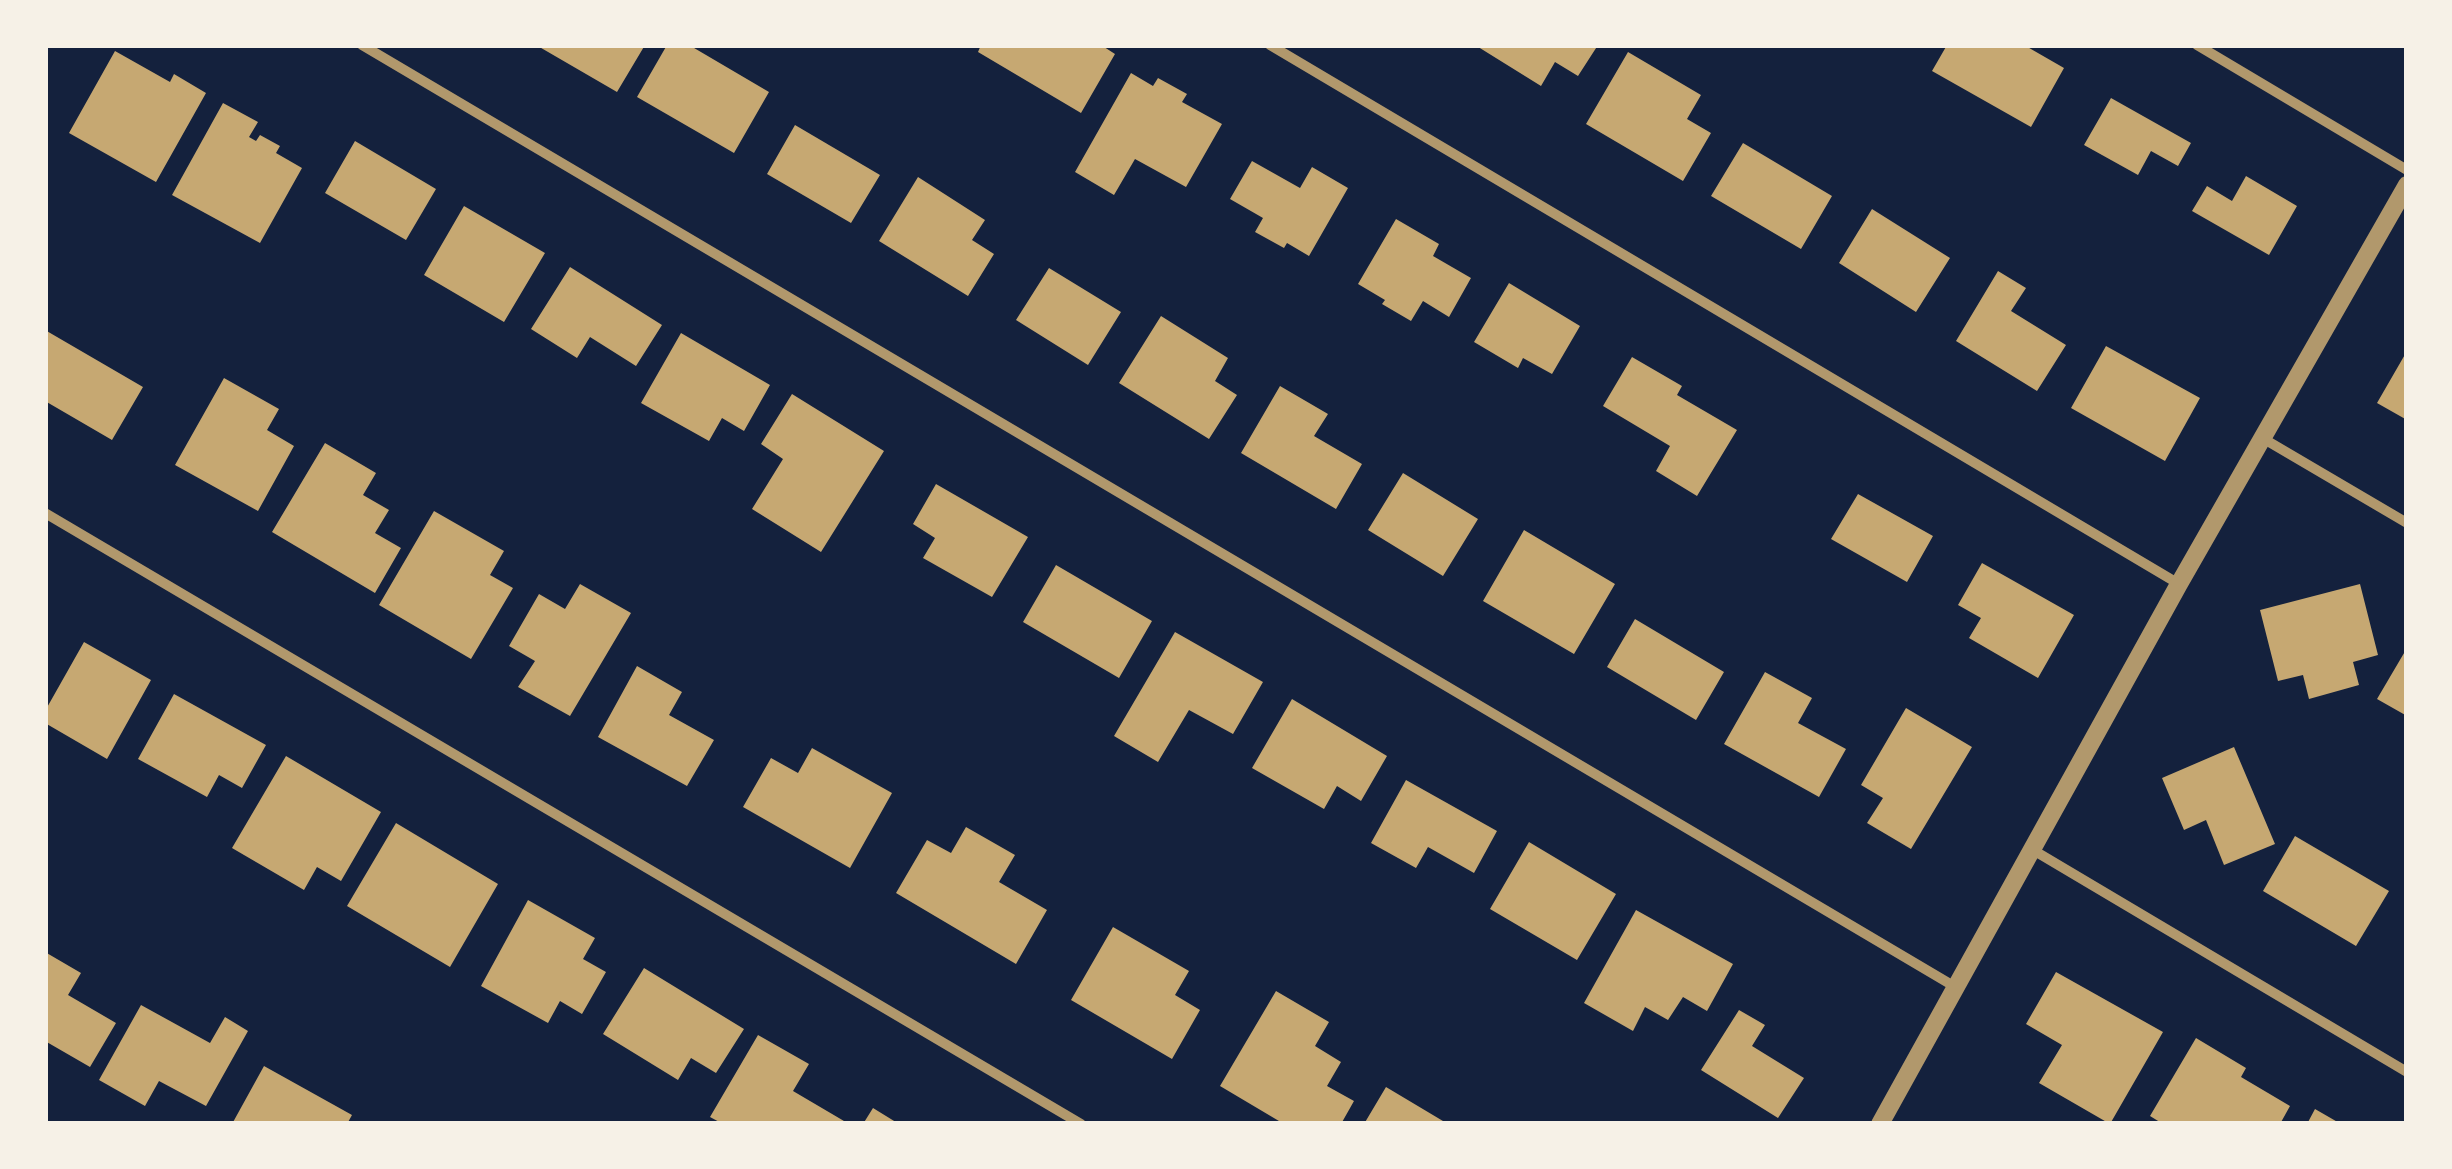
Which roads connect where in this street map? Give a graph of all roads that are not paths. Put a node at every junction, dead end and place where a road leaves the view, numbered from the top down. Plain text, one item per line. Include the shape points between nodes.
1 (362, 45) edge
2 (1270, 45) edge
3 (2196, 45) edge
4 (2407, 170) edge
5 (2407, 185) edge
6 (2264, 439) junction
7 (45, 512) edge
8 (2407, 523) edge
9 (2179, 584) junction
10 (2033, 850) junction
11 (1957, 988) junction
12 (2407, 1072) edge
13 (1082, 1124) edge
14 (1880, 1124) edge

1 - 11 street
2 - 9 street
3 - 4 street
5 - 6 street
6 - 8 street
6 - 9 street
7 - 13 street
9 - 10 street
10 - 11 street
10 - 12 street
11 - 14 street

